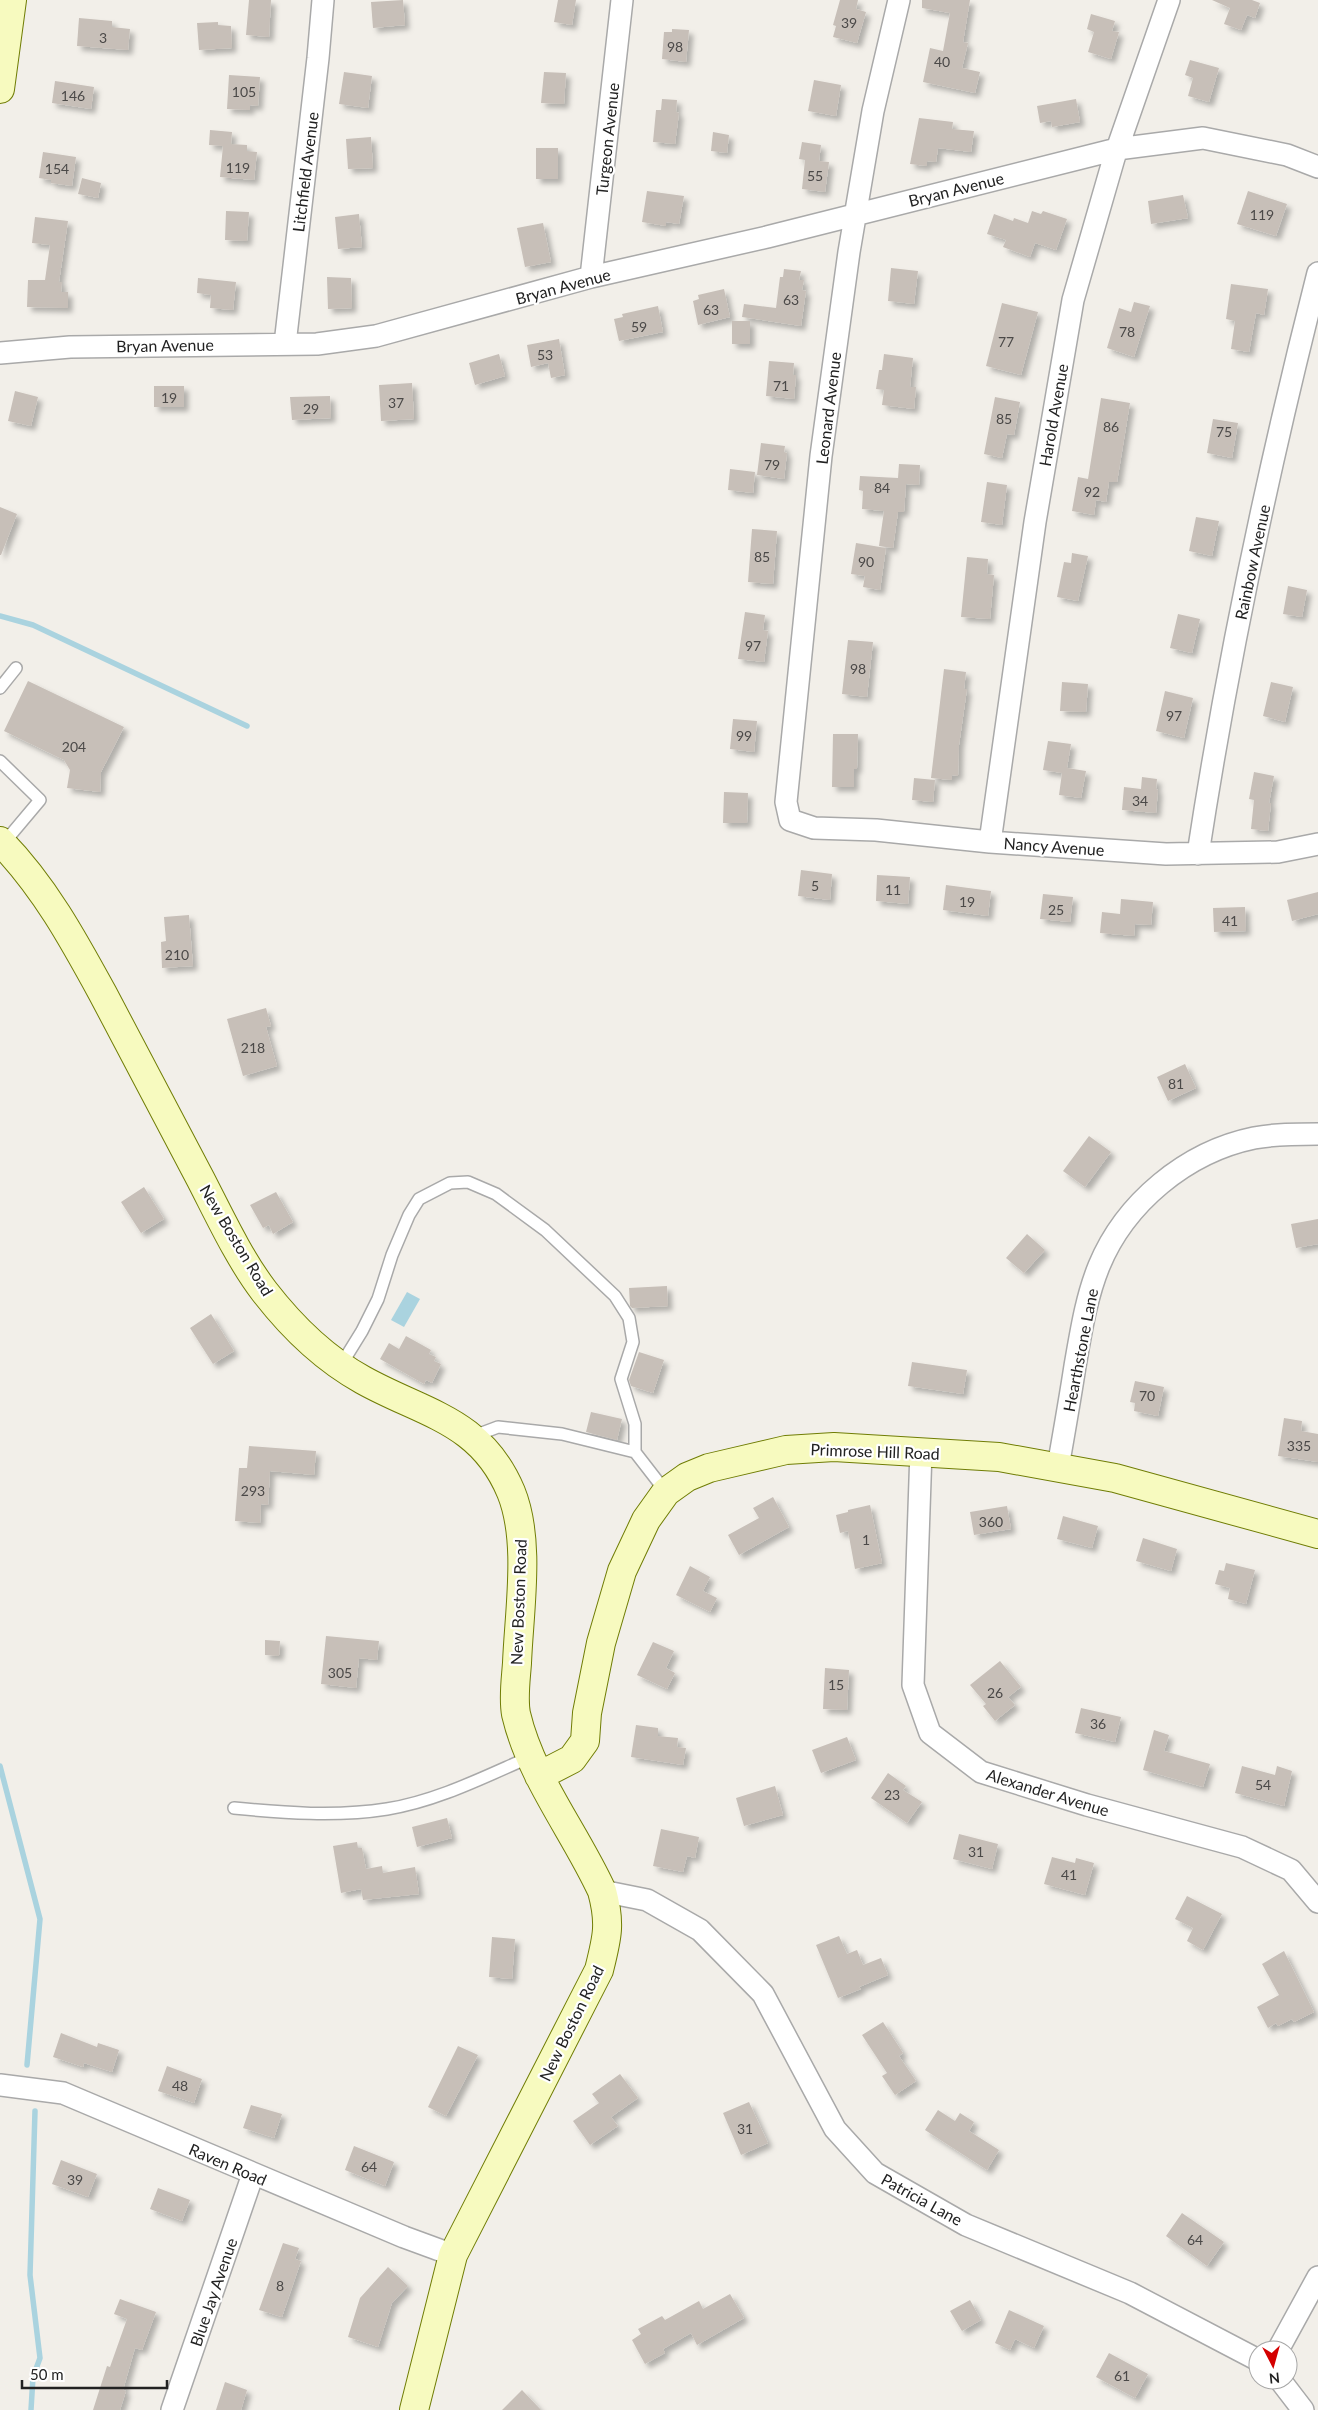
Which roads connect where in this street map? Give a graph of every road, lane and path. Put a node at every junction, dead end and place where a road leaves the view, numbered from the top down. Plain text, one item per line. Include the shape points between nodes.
1 (12, 0) edge
2 (323, 0) edge
3 (622, 0) edge
4 (899, 0) edge
5 (1169, 0) edge
6 (0, 89) edge
7 (1117, 149) junction
8 (1318, 167) edge
9 (855, 215) junction
10 (1318, 273) edge
11 (591, 277) junction
12 (285, 344) junction
13 (0, 353) edge
14 (16, 668) dead end
15 (0, 688) edge
16 (0, 762) edge
17 (790, 820) joint
18 (990, 842) junction
19 (2, 843) edge
20 (1318, 844) edge
21 (1198, 854) junction
22 (1318, 1134) edge
23 (340, 1365) junction
24 (474, 1436) junction
25 (921, 1451) junction
26 (634, 1452) junction
27 (1058, 1467) junction
28 (666, 1492) junction
29 (1318, 1534) edge
30 (535, 1766) junction
31 (234, 1808) dead end
32 (602, 1891) junction
33 (1318, 1902) edge
34 (0, 2085) edge
35 (253, 2174) junction
36 (453, 2254) junction
37 (1318, 2277) edge
38 (1283, 2340) edge
39 (1248, 2355) edge
40 (1288, 2390) edge
41 (172, 2410) edge
42 (414, 2410) edge
43 (1304, 2410) edge

1 - 6 street
2 - 12 street, Litchfield Avenue
3 - 11 street, Turgeon Avenue
4 - 9 street, Leonard Avenue via 873,110
5 - 7 street, Harold Avenue
7 - 8 street, Bryan Avenue via 1203,138 1287,156
7 - 9 street, Bryan Avenue
7 - 18 street, Harold Avenue via 1073,300 1035,522
9 - 11 street, Bryan Avenue
9 - 17 street, Leonard Avenue via 821,456 786,802
10 - 21 street, Rainbow Avenue via 1254,548 1216,741
11 - 12 street, Bryan Avenue via 376,336 317,344
12 - 13 street, Bryan Avenue via 70,347
14 - 15 lane
16 - 19 lane via 40,800
17 - 18 street, Nancy Avenue via 814,828 876,830
18 - 21 street, Nancy Avenue
19 - 23 street, New Boston Road via 29,872 64,923 220,1217 264,1290 315,1346
20 - 21 street, Nancy Avenue via 1278,852
22 - 27 street, Hearthstone Lane via 1253,1138 1220,1149 1189,1164 1136,1208 1115,1236 1099,1266 1088,1299
23 - 24 street, New Boston Road via 361,1379 440,1416
23 - 26 lane via 378,1299 392,1255 419,1199 450,1182 468,1182 496,1194 545,1230 615,1296 629,1318 633,1342 621,1379 635,1424
24 - 26 lane via 498,1427 562,1434
24 - 30 street, New Boston Road via 496,1461 512,1493 520,1528 522,1566 516,1711
25 - 27 street, Primrose Hill Road via 999,1457
25 - 28 street, Primrose Hill Road via 834,1447 786,1450 709,1468 687,1477
25 - 33 street, Alexander Avenue via 914,1685 930,1733 981,1772 1242,1847 1291,1870
26 - 28 lane
27 - 29 street, Primrose Hill Road via 1171,1492
28 - 30 street, Primrose Hill Road via 646,1520 622,1571 595,1670 585,1741 572,1759
30 - 31 lane via 387,1809 331,1813
30 - 32 street, New Boston Road
32 - 36 street, New Boston Road via 608,1915 608,1938 599,1970
32 - 39 street, Patricia Lane via 647,1900 700,1930 763,1994 836,2129 874,2173 966,2225 1130,2293
34 - 35 street, Raven Road via 63,2093
35 - 36 street, Raven Road
35 - 41 street, Blue Jay Avenue
36 - 42 street, New Boston Road
37 - 38 street
40 - 43 street

